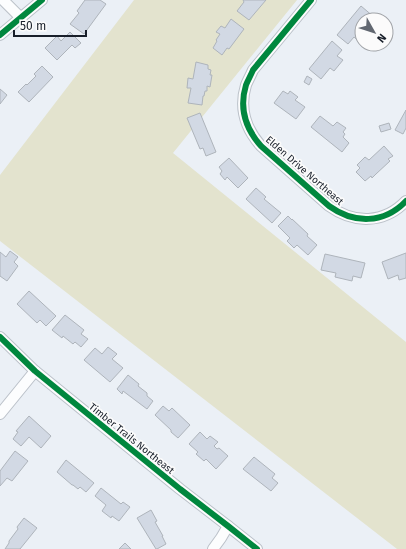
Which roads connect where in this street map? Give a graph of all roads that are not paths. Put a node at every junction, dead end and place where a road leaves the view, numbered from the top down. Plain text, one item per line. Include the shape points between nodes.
1 (3, 0) edge
2 (311, 0) edge
3 (35, 2) edge
4 (21, 18) junction
5 (0, 35) edge
6 (406, 201) edge
7 (0, 337) edge
8 (35, 371) junction
9 (0, 414) edge
10 (228, 526) junction
11 (213, 549) edge
12 (256, 549) edge

1 - 4 street
2 - 6 street, Elden Drive Northeast via 253,70 246,84 243,99 248,128 261,146 336,211 349,217 376,218 390,214
3 - 4 street
4 - 5 street
7 - 8 street, Timber Trails Northeast
8 - 9 street
8 - 10 street, Timber Trails Northeast
10 - 11 street
10 - 12 street, Timber Trails Northeast

